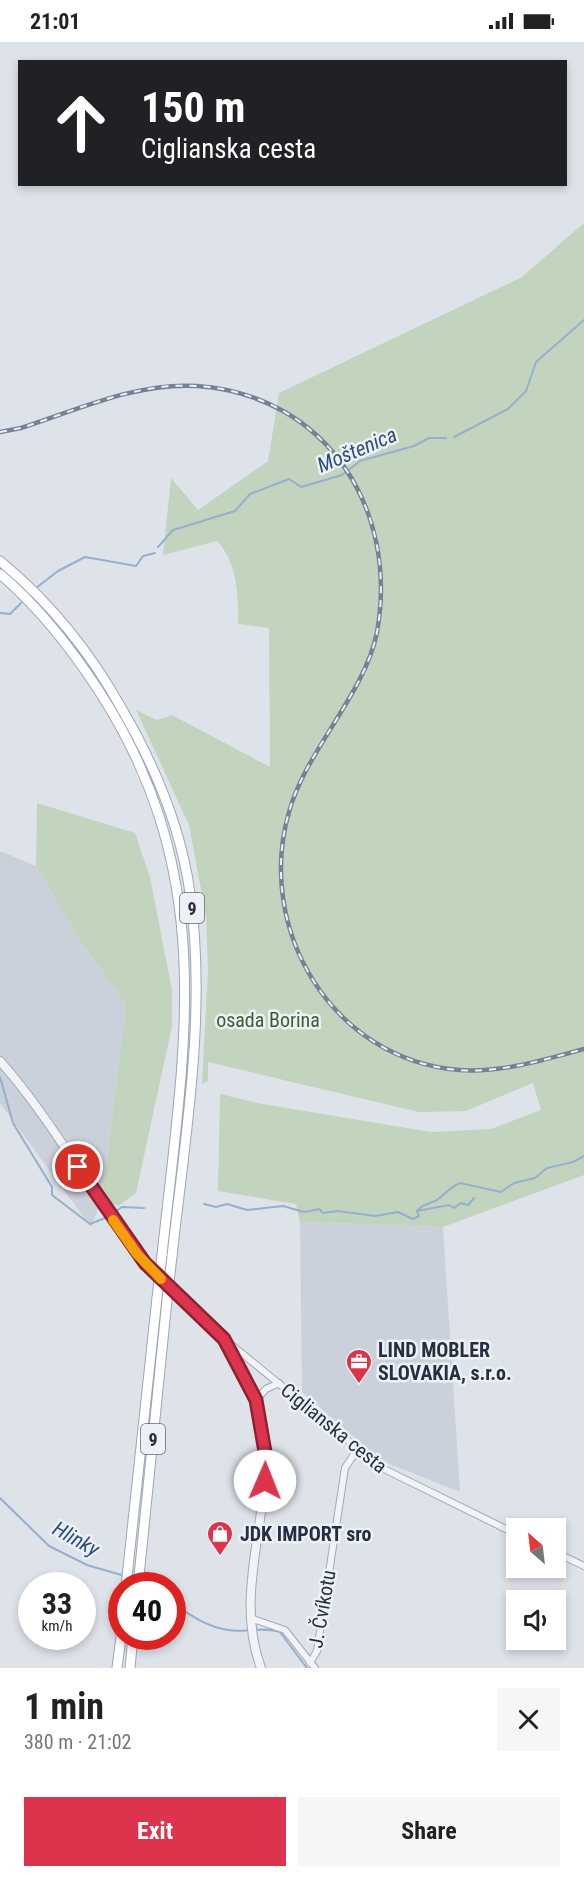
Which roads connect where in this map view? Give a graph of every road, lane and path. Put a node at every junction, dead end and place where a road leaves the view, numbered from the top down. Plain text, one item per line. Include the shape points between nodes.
1 (0, 561) edge
2 (0, 574) edge
3 (21, 585) junction
4 (0, 1061) edge
5 (167, 1255) junction
6 (224, 1339) junction
7 (279, 1383) junction
8 (256, 1400) junction
9 (357, 1450) junction
10 (506, 1529) edge
11 (566, 1557) edge
12 (584, 1566) edge
13 (128, 1572) edge
14 (139, 1572) edge
15 (251, 1622) junction
16 (119, 1650) edge
17 (132, 1650) edge
18 (312, 1666) edge
19 (117, 1668) edge
20 (130, 1668) edge
21 (261, 1668) edge

1 - 3 main road, 9
2 - 3 main road, 9
3 - 5 main road, 9 via 83,666 134,752 160,814 177,877 184,950 184,1024
3 - 5 main road, 9 via 42,598 91,659 143,746 164,793 186,873 195,958 195,1023
4 - 6 street, Ciglianska cesta via 54,1129 137,1254
5 - 13 main road, 9, bridge via 157,1298
5 - 14 main road, 9, bridge via 167,1300
6 - 7 street, Ciglianska cesta
6 - 8 street
7 - 8 street
7 - 9 street, Ciglianska cesta
8 - 15 street via 265,1452 265,1481 249,1596
9 - 10 street, Ciglianska cesta via 417,1488
9 - 18 street, J. Čvíkotu via 345,1468
11 - 12 street
15 - 18 street via 285,1630
15 - 21 street
16 - 19 main road
17 - 20 main road

